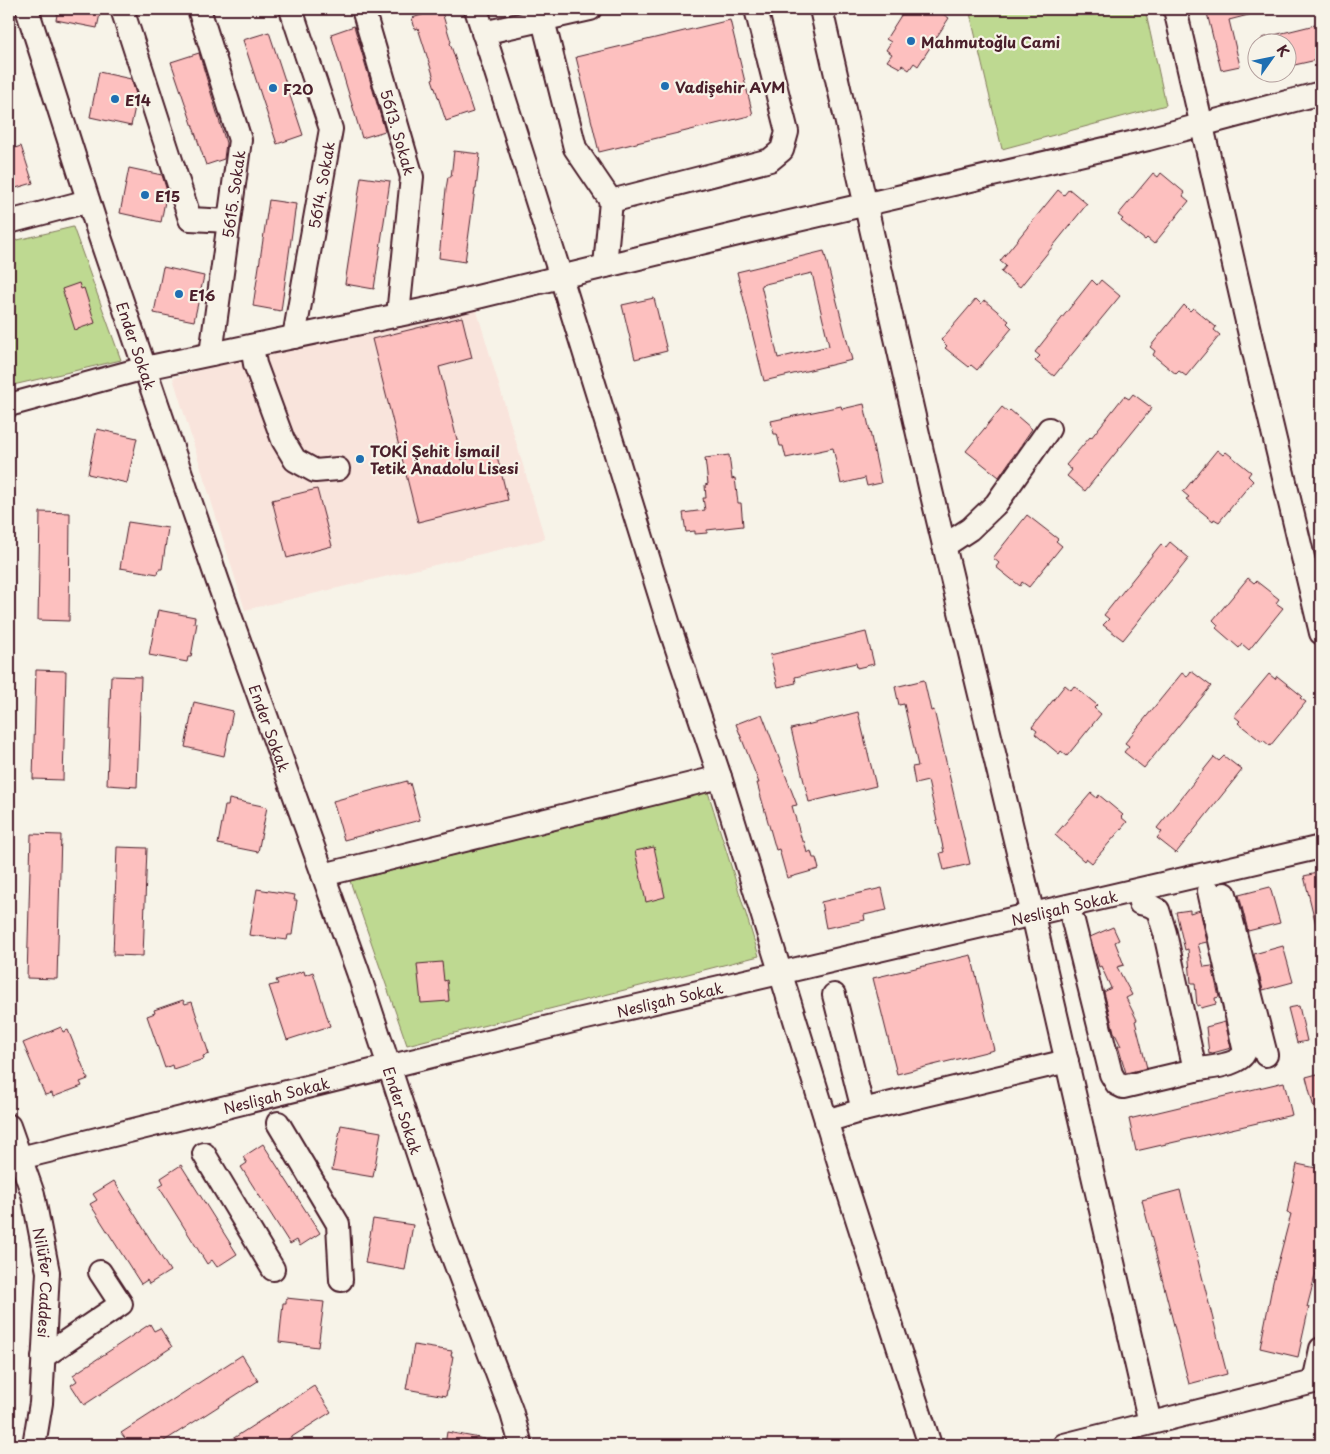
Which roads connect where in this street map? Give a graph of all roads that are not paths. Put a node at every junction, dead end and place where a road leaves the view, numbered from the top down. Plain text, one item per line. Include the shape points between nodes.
1 (26, 9) edge
2 (122, 9) edge
3 (199, 9) edge
4 (291, 9) edge
5 (363, 9) edge
6 (476, 9) edge
7 (590, 9) edge
8 (756, 9) edge
9 (821, 9) edge
10 (1175, 9) edge
11 (543, 20) junction
12 (483, 34) junction
13 (1321, 93) edge
14 (1202, 126) junction
15 (88, 201) junction
16 (611, 201) junction
17 (867, 204) junction
18 (229, 221) junction
19 (9, 222) edge
20 (606, 266) junction
21 (561, 277) junction
22 (398, 315) junction
23 (294, 337) junction
24 (252, 346) junction
25 (211, 354) junction
26 (144, 368) junction
27 (9, 405) edge
28 (1049, 429) dead end
29 (338, 469) dead end
30 (944, 546) junction
31 (1321, 633) edge
32 (720, 777) junction
33 (1321, 847) edge
34 (1219, 871) junction
35 (323, 875) junction
36 (1138, 890) junction
37 (1209, 891) dead end
38 (1033, 915) junction
39 (1073, 921) dead end
40 (780, 974) junction
41 (834, 995) dead end
42 (1266, 1055) dead end
43 (1067, 1061) junction
44 (390, 1066) junction
45 (1195, 1070) junction
46 (863, 1110) junction
47 (826, 1121) junction
48 (278, 1123) dead end
49 (9, 1126) edge
50 (204, 1154) dead end
51 (20, 1158) junction
52 (273, 1269) dead end
53 (100, 1272) dead end
54 (340, 1280) dead end
55 (1321, 1349) edge
56 (43, 1357) junction
57 (1150, 1423) junction
58 (34, 1445) edge
59 (521, 1445) edge
60 (930, 1445) edge
61 (1064, 1445) edge

1 - 15 street, Ender Sokak
2 - 18 street via 190,219
3 - 18 street, 5615. Sokak via 240,140
4 - 23 street, 5614. Sokak via 331,130
5 - 22 street, 5613. Sokak via 412,177
6 - 12 street
7 - 11 street
8 - 16 street via 787,132 782,150 770,160
9 - 17 street
10 - 14 street
11 - 12 street
11 - 16 street via 575,148
12 - 21 street
13 - 14 street
14 - 17 street
14 - 31 street
15 - 19 street
15 - 26 street, Ender Sokak
16 - 20 street
17 - 20 street
17 - 30 street
18 - 25 street, 5615. Sokak
20 - 21 street
21 - 22 street
21 - 32 street
22 - 23 street
23 - 24 street
24 - 25 street
24 - 29 street via 254,364 280,432 296,460 315,471
25 - 26 street
26 - 27 street
26 - 35 street, Ender Sokak
28 - 30 street via 996,504 970,529
30 - 38 street
32 - 35 street
32 - 40 street
33 - 34 street, Neslişah Sokak
34 - 36 street, Neslişah Sokak
34 - 42 street
35 - 44 street, Ender Sokak
36 - 38 street, Neslişah Sokak
36 - 45 street via 1140,903 1158,910
37 - 45 street via 1245,1052 1237,1062
38 - 40 street, Neslişah Sokak
38 - 43 street
39 - 45 street via 1111,1074 1117,1084 1123,1087
40 - 44 street, Neslişah Sokak
40 - 47 street
41 - 46 street
43 - 46 street
43 - 57 street
44 - 51 street, Neslişah Sokak
44 - 59 street, Ender Sokak via 446,1239 511,1410
46 - 47 street
47 - 60 street
48 - 54 street via 338,1224
49 - 51 street, Nilüfer Caddesi
50 - 52 street
51 - 56 street, Nilüfer Caddesi via 33,1194 48,1272
53 - 56 street via 121,1304
55 - 57 street via 1314,1382
56 - 58 street, Nilüfer Caddesi via 41,1403
57 - 61 street

